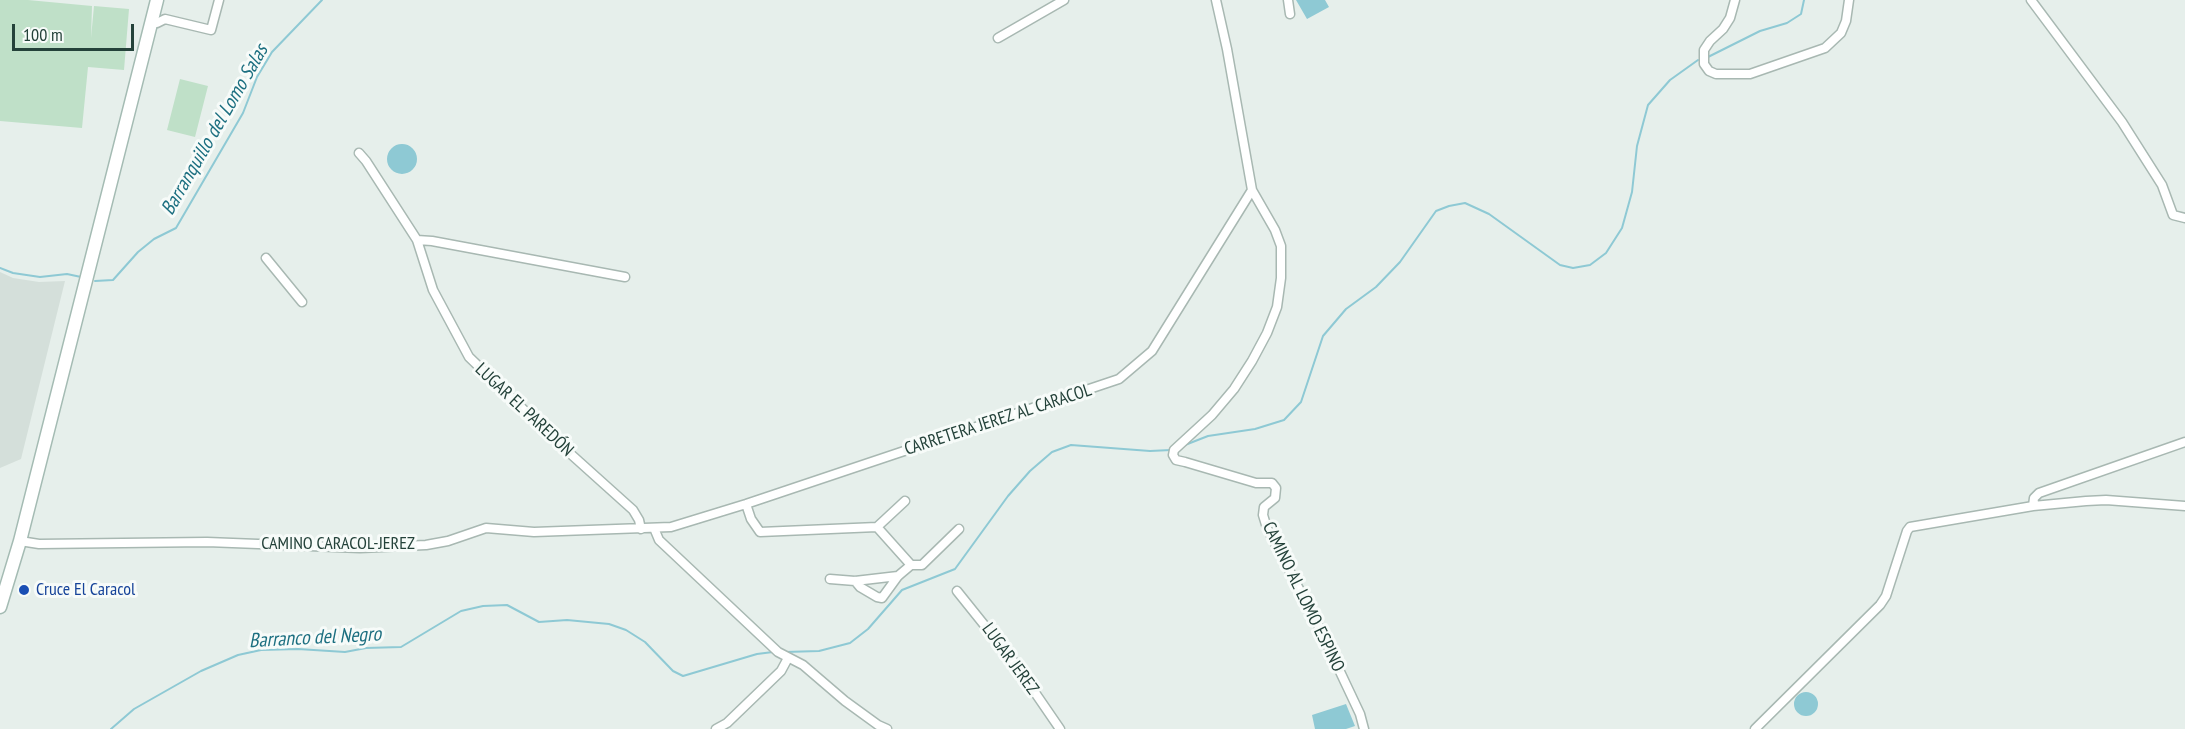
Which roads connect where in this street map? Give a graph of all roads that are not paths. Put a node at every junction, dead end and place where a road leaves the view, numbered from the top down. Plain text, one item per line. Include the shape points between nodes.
1 (157, 0) edge
2 (219, 0) edge
3 (1064, 0) edge
4 (1216, 0) edge
5 (1288, 0) edge
6 (1735, 0) edge
7 (1849, 0) edge
8 (2031, 0) edge
9 (1290, 14) dead end
10 (151, 22) junction
11 (998, 38) dead end
12 (359, 153) dead end
13 (1252, 190) junction
14 (2185, 218) edge
15 (417, 240) junction
16 (266, 258) dead end
17 (625, 277) dead end
18 (302, 302) dead end
19 (2185, 442) edge
20 (905, 501) dead end
21 (746, 504) junction
22 (2033, 506) junction
23 (2185, 506) edge
24 (877, 527) junction
25 (654, 528) junction
26 (641, 529) junction
27 (959, 529) dead end
28 (20, 541) junction
29 (911, 565) junction
30 (898, 576) junction
31 (830, 579) dead end
32 (855, 581) junction
33 (957, 591) dead end
34 (0, 607) edge
35 (788, 658) junction
36 (716, 729) edge
37 (887, 729) edge
38 (1060, 729) edge
39 (1364, 729) edge
40 (1755, 729) edge

1 - 10 main road
2 - 10 street via 211,30 165,19
3 - 11 street
4 - 13 street
5 - 9 street
6 - 7 street via 1724,29 1704,50 1704,64 1716,75 1750,74 1826,48 1841,33
8 - 14 street via 2122,122 2162,185 2174,215
10 - 28 main road
12 - 15 street, LUGAR EL PAREDÓN
13 - 21 street, CARRETERA JEREZ AL CARACOL via 1152,351 1119,380
13 - 39 street, CAMINO AL LOMO ESPINO via 1281,246 1277,307 1267,333 1234,389 1173,455 1176,460 1256,483 1272,483 1276,488 1275,498 1264,507 1267,528 1318,625
15 - 17 street
15 - 26 street, LUGAR EL PAREDÓN via 433,290 469,357 633,510
16 - 18 street
19 - 22 street via 2039,493
20 - 24 street
21 - 24 street via 760,532
21 - 25 street, CARRETERA JEREZ AL CARACOL via 671,527
22 - 23 street via 2106,500
22 - 40 street via 1910,527 1880,605
24 - 29 street
25 - 26 street, CAMINO CARACOL-JEREZ
25 - 35 street via 659,540 700,581
26 - 28 street, CAMINO CARACOL-JEREZ via 534,532 486,528 426,545 360,548
27 - 29 street via 922,565
28 - 34 main road
29 - 30 street
30 - 32 street
30 - 32 street via 882,598
31 - 32 street
33 - 38 street, LUGAR JEREZ via 1014,662
35 - 36 street via 781,671
35 - 37 street via 803,665 845,701

